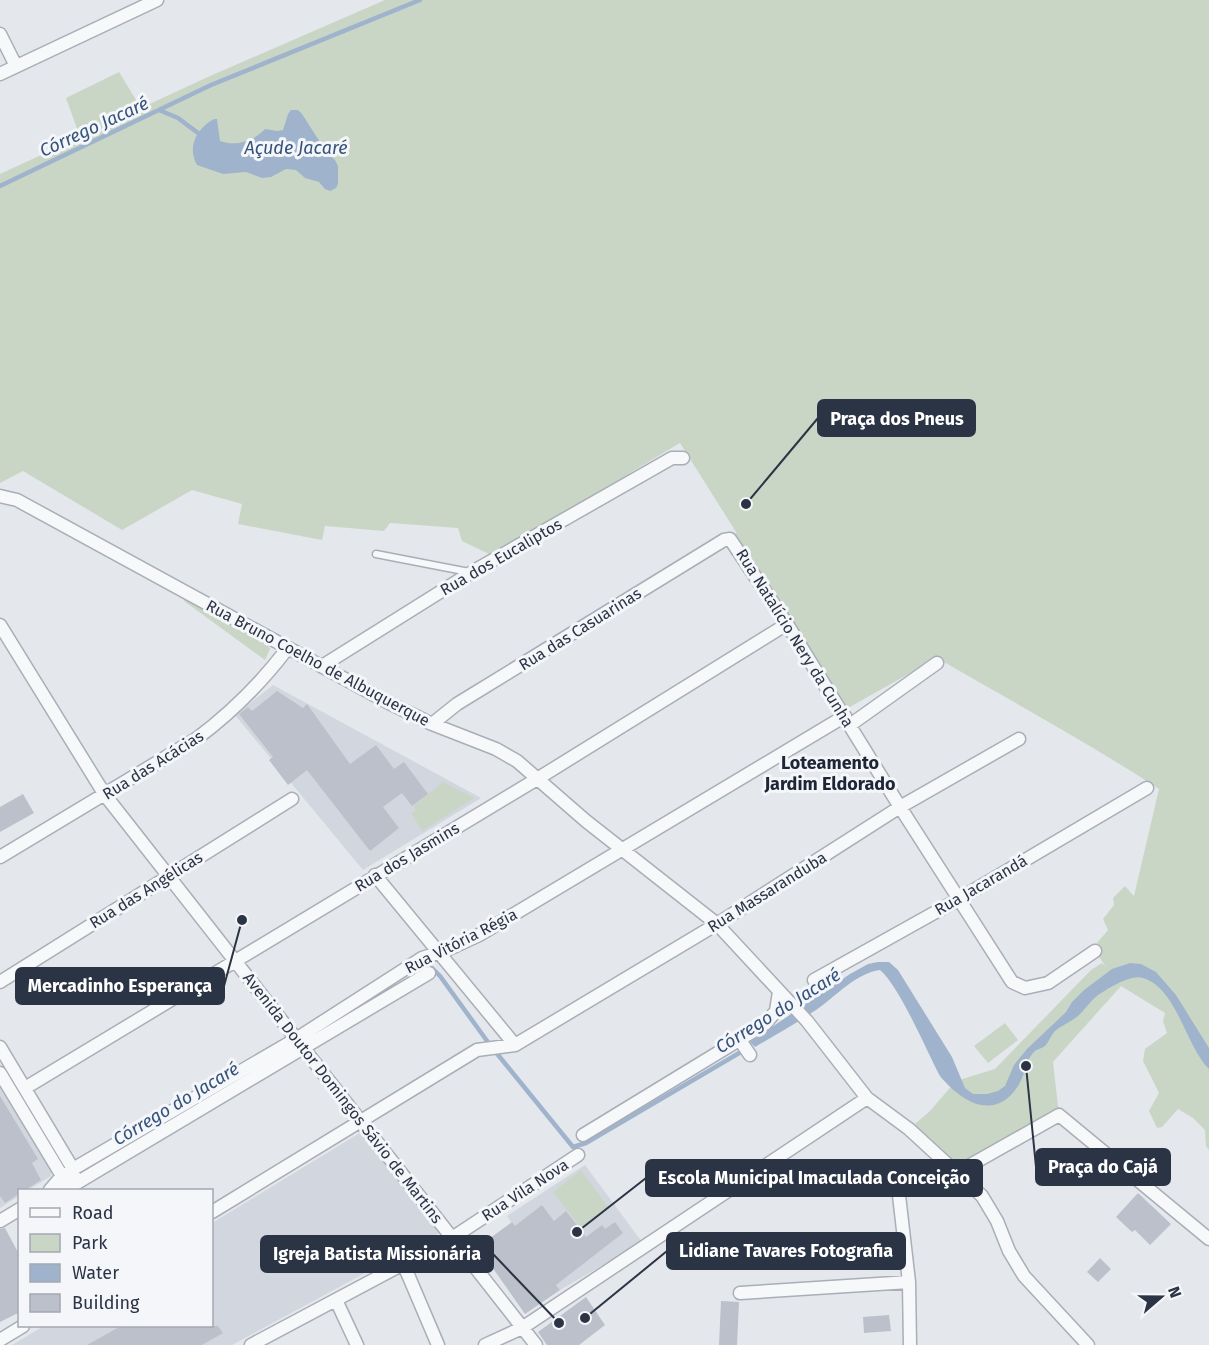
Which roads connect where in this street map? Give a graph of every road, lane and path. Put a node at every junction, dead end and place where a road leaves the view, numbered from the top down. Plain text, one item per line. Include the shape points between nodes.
1 (157, 0) edge
2 (0, 34) edge
3 (16, 66) junction
4 (0, 74) edge
5 (683, 458) dead end
6 (0, 496) edge
7 (730, 539) joint
8 (376, 554) dead end
9 (472, 572) junction
10 (788, 624) junction
11 (0, 625) edge
12 (287, 649) junction
13 (937, 663) dead end
14 (322, 666) junction
15 (848, 721) junction
16 (432, 724) junction
17 (1019, 739) dead end
18 (537, 779) junction
19 (1147, 788) dead end
20 (105, 795) junction
21 (292, 799) dead end
22 (900, 807) junction
23 (623, 850) junction
24 (0, 857) edge
25 (169, 874) junction
26 (375, 875) junction
27 (959, 899) junction
28 (717, 924) junction
29 (1095, 951) dead end
30 (437, 952) junction
31 (235, 960) junction
32 (429, 973) dead end
33 (814, 980) dead end
34 (0, 982) edge
35 (782, 995) junction
36 (296, 1038) junction
37 (740, 1040) junction
38 (513, 1046) junction
39 (0, 1047) edge
40 (304, 1049) junction
41 (750, 1054) dead end
42 (0, 1073) edge
43 (25, 1088) junction
44 (867, 1098) junction
45 (362, 1122) junction
46 (583, 1135) dead end
47 (578, 1155) dead end
48 (68, 1172) junction
49 (958, 1172) junction
50 (897, 1178) dead end
51 (75, 1184) junction
52 (51, 1189) edge
53 (54, 1189) edge
54 (18, 1210) edge
55 (213, 1211) edge
56 (0, 1221) edge
57 (452, 1238) junction
58 (1209, 1239) edge
59 (403, 1263) junction
60 (909, 1282) junction
61 (740, 1293) dead end
62 (336, 1300) junction
63 (21, 1327) edge
64 (522, 1328) junction
65 (0, 1340) edge
66 (268, 1341) edge
67 (251, 1345) edge
68 (357, 1345) edge
69 (438, 1345) edge
70 (484, 1345) edge
71 (536, 1345) edge
72 (910, 1345) edge
73 (1088, 1345) edge

1 - 3 street
2 - 3 street
3 - 4 street
5 - 9 street, Rua dos Eucaliptos via 672,458
6 - 12 street, Rua Bruno Coelho de Albuquerque via 17,500
7 - 10 street, Rua Natalício Nery da Cunha
7 - 16 street, Rua das Casuarinas via 457,704
8 - 9 lane
9 - 14 street, Rua dos Eucaliptos
10 - 15 street, Rua Natalício Nery da Cunha
10 - 18 street, Rua dos Jasmins
11 - 20 street, Avenida Doutor Domingos Sávio de Martins
12 - 14 street, Rua Bruno Coelho de Albuquerque
12 - 20 street, Rua das Acácias via 267,675 219,722
13 - 15 street, Rua Vitória Régia
14 - 16 street, Rua Bruno Coelho de Albuquerque
15 - 22 street, Rua Natalício Nery da Cunha
15 - 23 street, Rua Vitória Régia
16 - 18 street, Rua Bruno Coelho de Albuquerque via 496,749
17 - 22 street, Rua Massaranduba
18 - 23 street, Rua Bruno Coelho de Albuquerque
18 - 26 street, Rua dos Jasmins
19 - 27 street, Rua Jacarandá
20 - 24 street, Rua das Acácias
20 - 25 street, Avenida Doutor Domingos Sávio de Martins
21 - 25 street, Rua das Angélicas
22 - 27 street, Rua Natalício Nery da Cunha
22 - 28 street, Rua Massaranduba
23 - 28 street, Rua Bruno Coelho de Albuquerque
23 - 30 street, Rua Vitória Régia via 479,935
25 - 31 street, Avenida Doutor Domingos Sávio de Martins
25 - 34 street, Rua das Angélicas
26 - 30 street
26 - 31 street, Rua dos Jasmins
27 - 29 street, Rua Natalício Nery da Cunha via 1012,982 1025,988 1048,983
27 - 33 street, Rua Jacarandá
28 - 35 street, Rua Bruno Coelho de Albuquerque
28 - 38 street, Rua Massaranduba
30 - 36 street, Rua Vitória Régia
30 - 38 street
31 - 36 street, Avenida Doutor Domingos Sávio de Martins
31 - 43 street, Rua dos Jasmins
32 - 40 street, Rua Vitória Régia
35 - 37 street via 771,1019
35 - 44 street, Rua Bruno Coelho de Albuquerque
36 - 40 street, Avenida Doutor Domingos Sávio de Martins
36 - 48 street, Rua Vitória Régia
37 - 41 street
37 - 46 street
38 - 45 street via 477,1050
39 - 43 street
40 - 45 street, Avenida Doutor Domingos Sávio de Martins
40 - 51 street, Rua Vitória Régia
42 - 48 street
43 - 48 street
44 - 49 street, Rua Bruno Coelho de Albuquerque
44 - 64 street
45 - 55 street
45 - 57 street, Avenida Doutor Domingos Sávio de Martins
47 - 57 street, Rua Vila Nova
48 - 51 street
48 - 52 street, Rua Vitória Régia
49 - 58 street via 1059,1115
49 - 73 street, Rua Bruno Coelho de Albuquerque via 982,1196 1024,1275
50 - 60 street
51 - 53 street, Rua Vitória Régia
54 - 56 street
57 - 59 street, Rua Vila Nova
57 - 64 street, Avenida Doutor Domingos Sávio de Martins
59 - 62 street, Rua Vila Nova
59 - 69 street
60 - 61 street
60 - 72 street
62 - 66 street, Rua Vila Nova
62 - 68 street
63 - 65 street
64 - 70 street
64 - 71 street, Avenida Doutor Domingos Sávio de Martins
66 - 67 street, Rua Vila Nova

